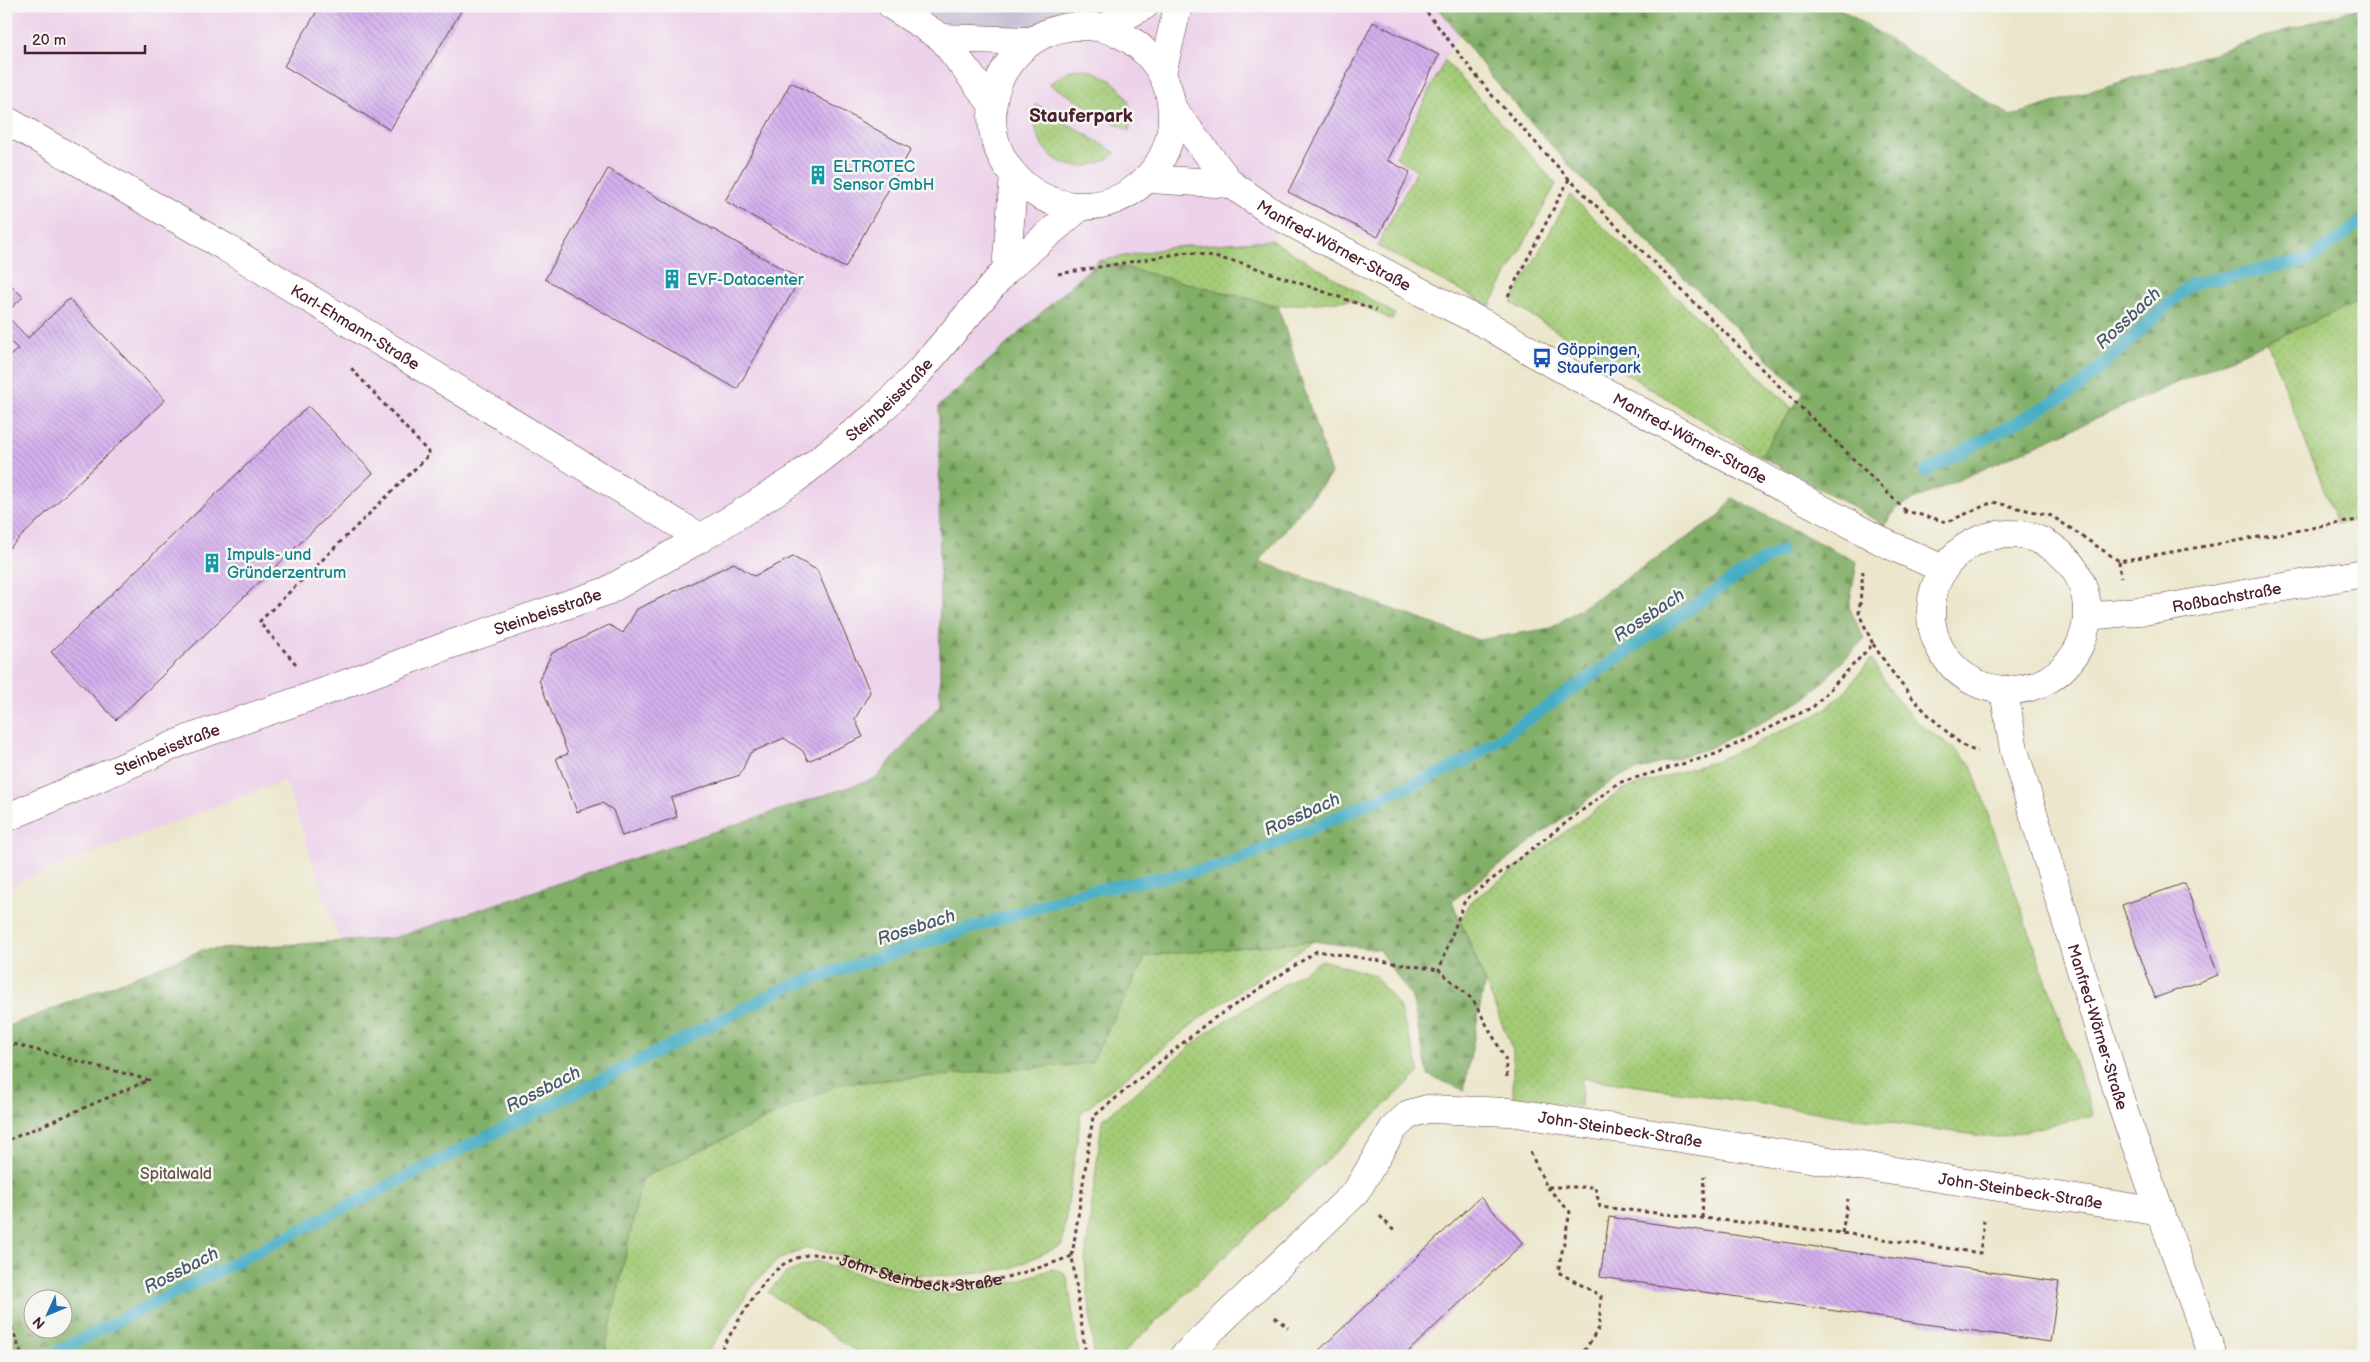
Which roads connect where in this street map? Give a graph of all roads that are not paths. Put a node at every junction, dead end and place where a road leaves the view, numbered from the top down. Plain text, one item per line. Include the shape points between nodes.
1 (892, 6) edge
2 (1144, 6) edge
3 (1178, 6) edge
4 (1103, 28) junction
5 (942, 38) junction
6 (1031, 41) junction
7 (1162, 73) junction
8 (992, 104) junction
9 (1173, 109) junction
10 (6, 120) edge
11 (1014, 175) junction
12 (1149, 179) junction
13 (1231, 184) junction
14 (1080, 207) junction
15 (1006, 270) junction
16 (702, 538) junction
17 (1943, 568) junction
18 (2364, 573) edge
19 (2088, 616) junction
20 (2004, 691) junction
21 (6, 818) edge
22 (2161, 1212) junction
23 (1184, 1356) edge
24 (2213, 1356) edge

1 - 5 street
2 - 4 street
3 - 7 street
4 - 6 street, Manfred-Wörner-Straße via 1078,25 1053,30
4 - 7 street, Manfred-Wörner-Straße via 1127,37 1147,53
5 - 6 street, Manfred-Wörner-Straße
5 - 8 street
6 - 8 street, Manfred-Wörner-Straße via 1012,58 999,80
7 - 9 street, Manfred-Wörner-Straße
8 - 11 street, Manfred-Wörner-Straße via 992,129 1000,154
9 - 12 street, Manfred-Wörner-Straße via 1172,134 1163,158
9 - 13 street, Manfred-Wörner-Straße
10 - 16 street, Karl-Ehmann-Straße via 225,247
11 - 14 street, Manfred-Wörner-Straße via 1032,192 1055,203
11 - 15 street
12 - 13 street
12 - 14 street, Manfred-Wörner-Straße via 1113,201
13 - 17 street, Manfred-Wörner-Straße via 1273,213 1491,327 1542,358 1883,542
14 - 15 street, Steinbeisstraße
15 - 16 street, Steinbeisstraße via 920,372 875,416 794,480
16 - 21 street, Steinbeisstraße via 607,591 188,739
17 - 19 street via 1960,550 1983,537 2008,533 2034,537 2057,548 2074,567 2086,591
17 - 20 street via 1932,593 1931,621 1939,647 1955,669 1977,684
18 - 19 street, Roßbachstraße via 2160,608
19 - 20 street via 2083,641 2070,662 2052,679 2029,688
20 - 22 street, Manfred-Wörner-Straße via 2014,750 2125,1115
22 - 23 street, John-Steinbeck-Straße via 1510,1112 1427,1109 1410,1114 1393,1129 1356,1192
22 - 24 street, Manfred-Wörner-Straße

